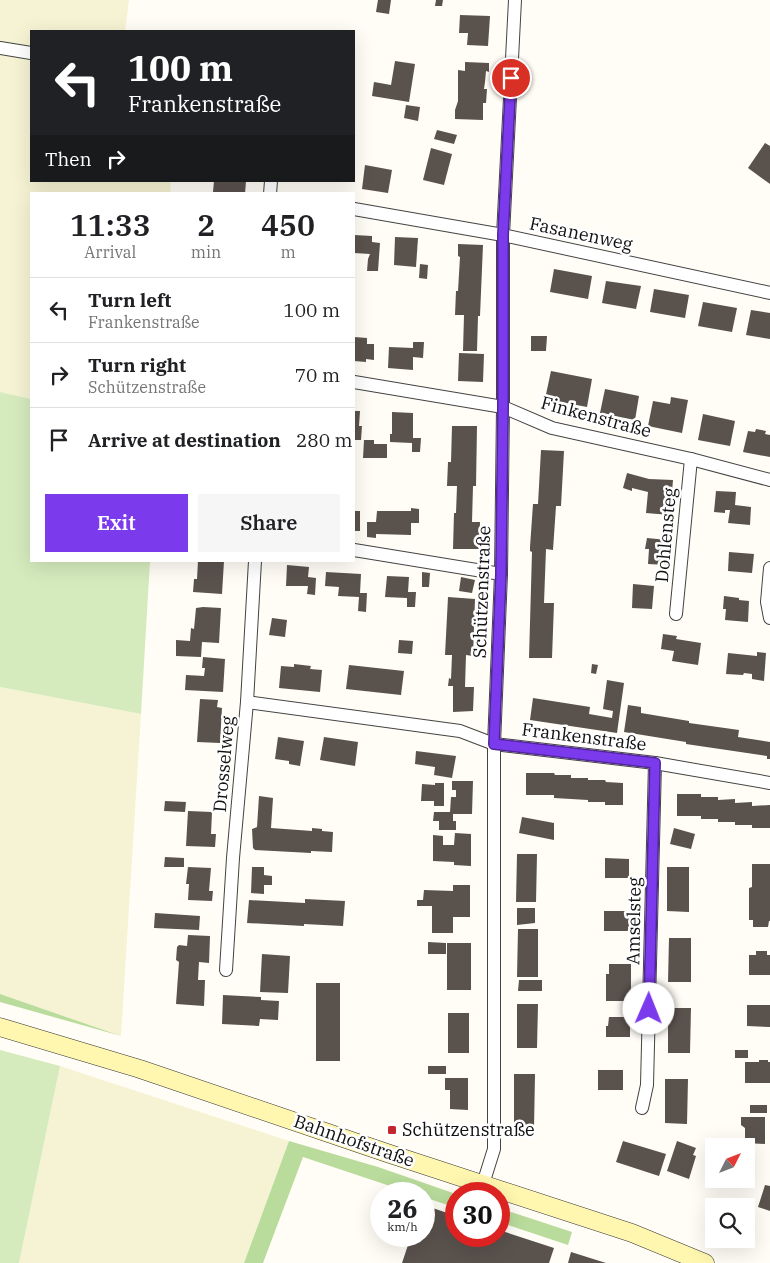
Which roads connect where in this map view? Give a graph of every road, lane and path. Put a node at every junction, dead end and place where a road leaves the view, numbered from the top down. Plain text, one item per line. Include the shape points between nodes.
1 (515, 0) edge
2 (0, 48) edge
3 (30, 53) edge
4 (355, 209) edge
5 (503, 235) junction
6 (770, 293) edge
7 (355, 382) edge
8 (503, 407) junction
9 (691, 459) junction
10 (770, 480) edge
11 (355, 550) edge
12 (255, 562) edge
13 (770, 568) edge
14 (501, 574) junction
15 (676, 614) dead end
16 (770, 618) edge
17 (247, 702) junction
18 (494, 744) junction
19 (655, 763) junction
20 (770, 783) edge
21 (226, 970) dead end
22 (0, 1027) edge
23 (642, 1108) dead end
24 (477, 1182) edge
25 (484, 1182) edge
26 (510, 1193) edge
27 (705, 1263) edge

1 - 5 street, Schützenstraße
2 - 3 street
4 - 5 street, Fasanenweg
5 - 6 street, Fasanenweg
5 - 8 street, Schützenstraße
7 - 8 street, Finkenstraße
8 - 9 street, Finkenstraße via 552,428
8 - 14 street, Schützenstraße
9 - 10 street, Finkenstraße
9 - 15 street, Dohlensteg
11 - 14 street
12 - 17 street, Drosselweg
13 - 16 street via 767,602
14 - 18 street, Schützenstraße
17 - 18 street, Frankenstraße via 460,731
17 - 21 street, Drosselweg
18 - 19 street, Frankenstraße
18 - 25 street, Schützenstraße via 494,1149
19 - 20 street, Frankenstraße
19 - 23 street, Amselsteg via 647,1085
22 - 24 street, Bahnhofstraße via 140,1068
26 - 27 street, Bahnhofstraße via 632,1233

